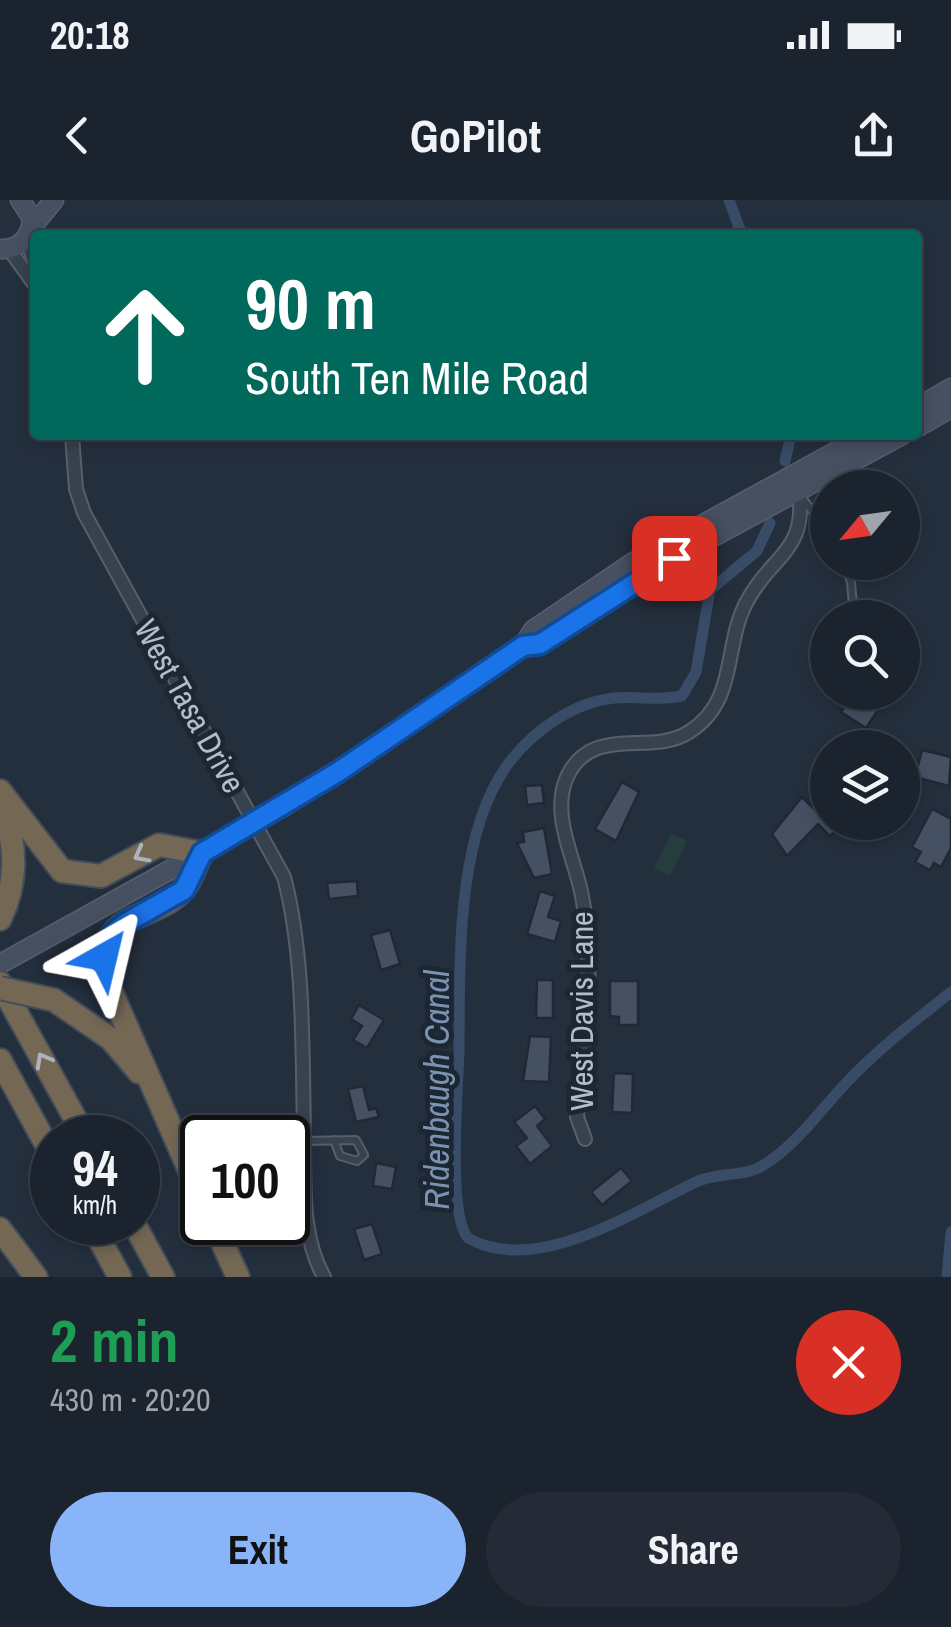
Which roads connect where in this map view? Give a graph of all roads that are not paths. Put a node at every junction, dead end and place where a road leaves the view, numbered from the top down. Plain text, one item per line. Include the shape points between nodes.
1 (22, 200) edge
2 (54, 200) edge
3 (32, 230) edge
4 (30, 232) joint
5 (5, 249) edge
6 (30, 279) edge
7 (939, 403) edge
8 (922, 422) edge
9 (72, 440) edge
10 (859, 440) edge
11 (891, 440) edge
12 (797, 484) junction
13 (775, 494) junction
14 (810, 502) edge
15 (523, 646) junction
16 (0, 790) edge
17 (0, 806) edge
18 (202, 853) junction
19 (2, 916) edge
20 (0, 964) edge
21 (0, 985) edge
22 (0, 1060) edge
23 (164, 1114) junction
24 (30, 1115) edge
25 (73, 1115) edge
26 (303, 1115) edge
27 (586, 1139) dead end
28 (334, 1140) junction
29 (310, 1141) edge
30 (180, 1150) edge
31 (0, 1229) edge
32 (103, 1245) edge
33 (146, 1245) edge
34 (224, 1245) edge
35 (310, 1245) edge
36 (36, 1277) edge
37 (120, 1277) edge
38 (163, 1277) edge
39 (238, 1277) edge
40 (324, 1277) edge

1 - 4 main road
2 - 3 main road
4 - 5 main road
5 - 6 street
7 - 8 main road
9 - 26 street, West Tasa Drive via 84,512 284,878 294,934
10 - 12 main road
11 - 12 main road
12 - 13 main road
12 - 14 lane
12 - 27 street, West Davis Lane via 794,542 745,605 728,681 714,709 682,736 600,746 568,776 561,799 564,828 588,951 577,1117
13 - 15 main road via 605,580 533,630
13 - 15 main road via 759,513 640,578 540,644
15 - 18 main road, bridge via 285,806
18 -> 16 highway via 159,845 101,876 62,871
17 - 19 highway via 12,829 14,876
18 - 20 main road
18 - 23 highway via 184,890 113,933 104,957 107,982
21 - 23 highway, bridge via 54,1000 111,1039
25 -> 21 highway
22 - 24 highway
23 - 30 highway
28 - 28 lane via 356,1140 364,1155 347,1160
28 - 29 lane
31 - 36 highway
32 - 37 highway
33 - 38 highway
34 - 39 highway
35 - 40 street, West Tasa Drive

